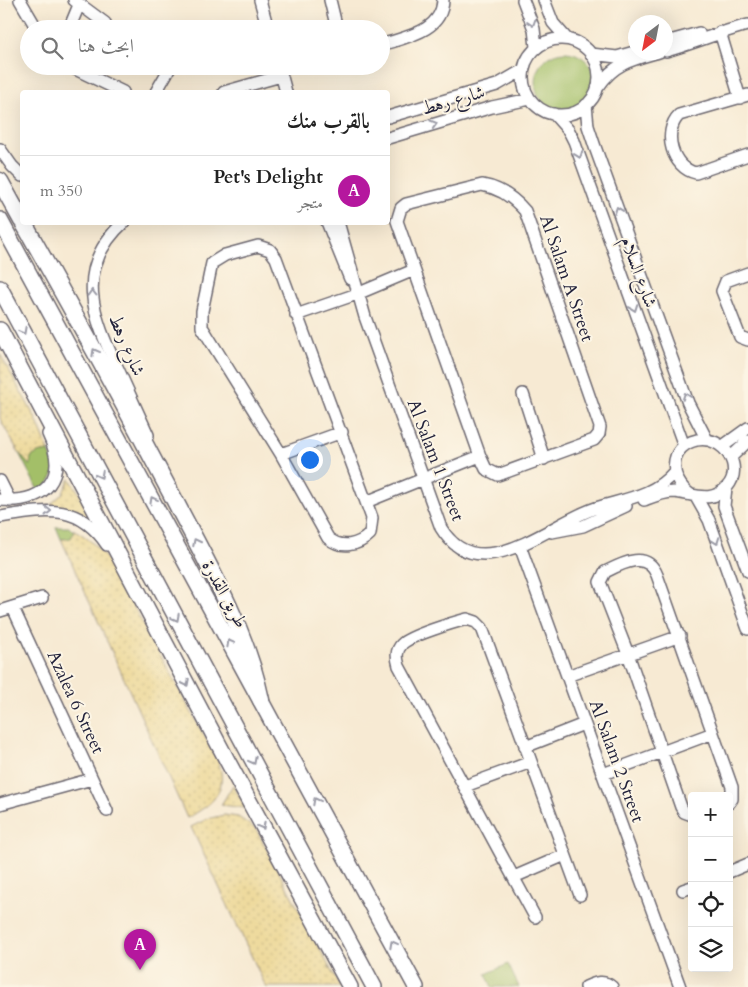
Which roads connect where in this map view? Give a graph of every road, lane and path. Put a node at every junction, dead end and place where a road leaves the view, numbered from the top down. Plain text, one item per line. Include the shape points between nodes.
1 (20, 0) edge
2 (260, 0) edge
3 (330, 0) edge
4 (443, 0) edge
5 (523, 0) edge
6 (544, 0) edge
7 (77, 3) edge
8 (31, 20) edge
9 (72, 20) edge
10 (102, 20) edge
11 (266, 20) edge
12 (335, 20) edge
13 (748, 25) edge
14 (717, 32) junction
15 (567, 39) junction
16 (390, 42) edge
17 (673, 45) edge
18 (536, 47) junction
19 (591, 54) junction
20 (628, 54) edge
21 (636, 60) edge
22 (523, 70) junction
23 (87, 75) edge
24 (166, 75) edge
25 (269, 75) edge
26 (281, 75) edge
27 (119, 90) edge
28 (157, 90) edge
29 (229, 90) edge
30 (285, 90) edge
31 (597, 90) junction
32 (744, 97) edge
33 (530, 99) junction
34 (586, 105) junction
35 (554, 114) junction
36 (390, 116) edge
37 (390, 137) edge
38 (0, 149) edge
39 (748, 155) edge
40 (20, 174) edge
41 (0, 182) edge
42 (20, 217) edge
43 (0, 220) edge
44 (25, 225) edge
45 (122, 225) edge
46 (329, 225) edge
47 (338, 225) edge
48 (338, 240) junction
49 (414, 270) junction
50 (748, 273) edge
51 (0, 288) edge
52 (357, 294) junction
53 (296, 315) junction
54 (0, 330) edge
55 (748, 340) edge
56 (523, 394) dead end
57 (35, 398) junction
58 (748, 428) edge
59 (342, 432) junction
60 (707, 440) junction
61 (748, 441) edge
62 (684, 446) junction
63 (723, 446) junction
64 (281, 454) junction
65 (480, 456) junction
66 (731, 457) junction
67 (544, 459) junction
68 (674, 472) junction
69 (423, 478) junction
70 (0, 481) edge
71 (166, 484) junction
72 (726, 488) junction
73 (693, 496) junction
74 (5, 500) edge
75 (366, 502) junction
76 (0, 517) edge
77 (584, 520) junction
78 (520, 546) junction
79 (748, 571) edge
80 (132, 578) junction
81 (42, 598) dead end
82 (13, 608) junction
83 (0, 611) edge
84 (748, 629) edge
85 (680, 636) junction
86 (628, 654) junction
87 (567, 676) junction
88 (261, 700) junction
89 (584, 724) junction
90 (713, 733) junction
91 (525, 747) junction
92 (661, 751) junction
93 (531, 762) junction
94 (603, 774) junction
95 (92, 779) junction
96 (465, 786) junction
97 (733, 794) edge
98 (0, 804) edge
99 (107, 811) dead end
100 (688, 814) edge
101 (565, 855) junction
102 (748, 864) edge
103 (733, 870) edge
104 (514, 876) junction
105 (580, 895) dead end
106 (535, 917) dead end
107 (350, 987) edge
108 (374, 987) edge
109 (416, 987) edge
110 (586, 987) edge
111 (612, 987) edge
112 (680, 987) edge

1 - 8 street
2 - 11 street
3 - 12 street
4 - 16 street via 440,15 426,30
5 -> 18 street via 534,29
6 - 15 street via 553,23
7 - 9 street
7 - 10 street
13 - 14 street
14 - 17 street via 706,39
14 - 32 street
15 - 18 street via 546,41
15 - 19 street
18 - 22 street
19 - 20 street via 617,57
19 - 31 street via 598,71
21 - 31 street via 618,66 605,76
22 - 33 street via 524,85
22 - 36 street, شارع رهط via 497,86
23 - 27 street
24 - 28 street
25 - 29 street
26 - 30 street
31 - 34 street
32 - 39 street via 679,116 672,122 670,140 680,166 696,173
33 - 35 street via 545,112
37 -> 33 street, شارع رهط
34 - 35 street via 566,115
60 -> 34 street, شارع السلام via 688,403 595,147
35 -> 62 street, شارع السلام via 569,130 574,141
38 - 40 street
41 - 42 highway
88 -> 43 main road, طريق القدرة
71 -> 44 highway
71 -> 45 street, شارع رهط via 157,453 94,312 91,290 95,268 103,248
46 - 48 street, Al Salam 1 Street
47 - 48 street, Al Salam 1 Street
48 - 52 street, Al Salam 1 Street
49 - 52 street
49 - 65 street, Al Salam A Street
49 - 67 street, Al Salam A Street via 397,221 401,208 406,204 482,185 506,194 525,211 600,428 594,440
50 - 55 street via 726,281 722,291 740,336
51 -> 108 main road
52 - 53 street
52 - 69 street, Al Salam 1 Street
53 - 59 street
53 - 64 street via 276,258 270,250 258,246 224,255 212,263 202,327
54 - 57 main road
56 - 67 street
57 - 74 street via 35,408 55,452 56,472 39,495
57 - 80 main road
58 - 63 street
59 - 64 street
59 - 75 street
60 - 62 street
60 - 63 street
61 - 66 street
62 - 68 street via 676,458
63 - 66 street
64 - 75 street via 328,538 334,543 348,545 370,534 372,518
65 - 67 street, Al Salam A Street via 486,469 498,475
65 - 69 street
66 - 72 street via 732,476
68 - 73 street via 677,481
68 - 77 street, Al Salam 1 Street via 660,487 595,508
69 - 75 street
69 - 78 street, Al Salam 1 Street via 448,539 469,553 484,554
70 - 74 street
88 -> 71 highway via 241,634
72 - 73 street via 708,498
72 - 79 street via 724,506
73 - 77 street, Al Salam 1 Street via 666,493
73 -> 84 street via 709,520
76 -> 80 street via 35,511 72,514 99,533 122,571
77 - 78 street, Al Salam 1 Street via 564,521
78 - 87 street, Al Salam 2 Street
80 -> 107 main road
81 - 82 street
82 - 83 street
82 - 95 street, Azalea 6 Street
85 - 86 street
85 - 86 street via 654,567 648,561 631,561 605,572 600,582
85 - 90 street
86 - 87 street
86 - 92 street
87 - 89 street, Al Salam 2 Street
109 -> 88 main road, طريق القدرة
89 - 91 street
89 - 94 street, Al Salam 2 Street
90 - 92 street
90 - 97 street
91 - 93 street
91 - 96 street via 482,628 476,622 459,621 402,644 398,651 399,666
92 - 94 street
92 - 100 street via 681,807
93 - 96 street
93 - 101 street
94 - 112 street, Al Salam 2 Street
95 - 98 street
95 - 99 street, Azalea 6 Street
96 - 104 street
101 - 104 street
101 - 105 street
102 - 103 street
104 - 106 street
110 - 111 street via 599,982

